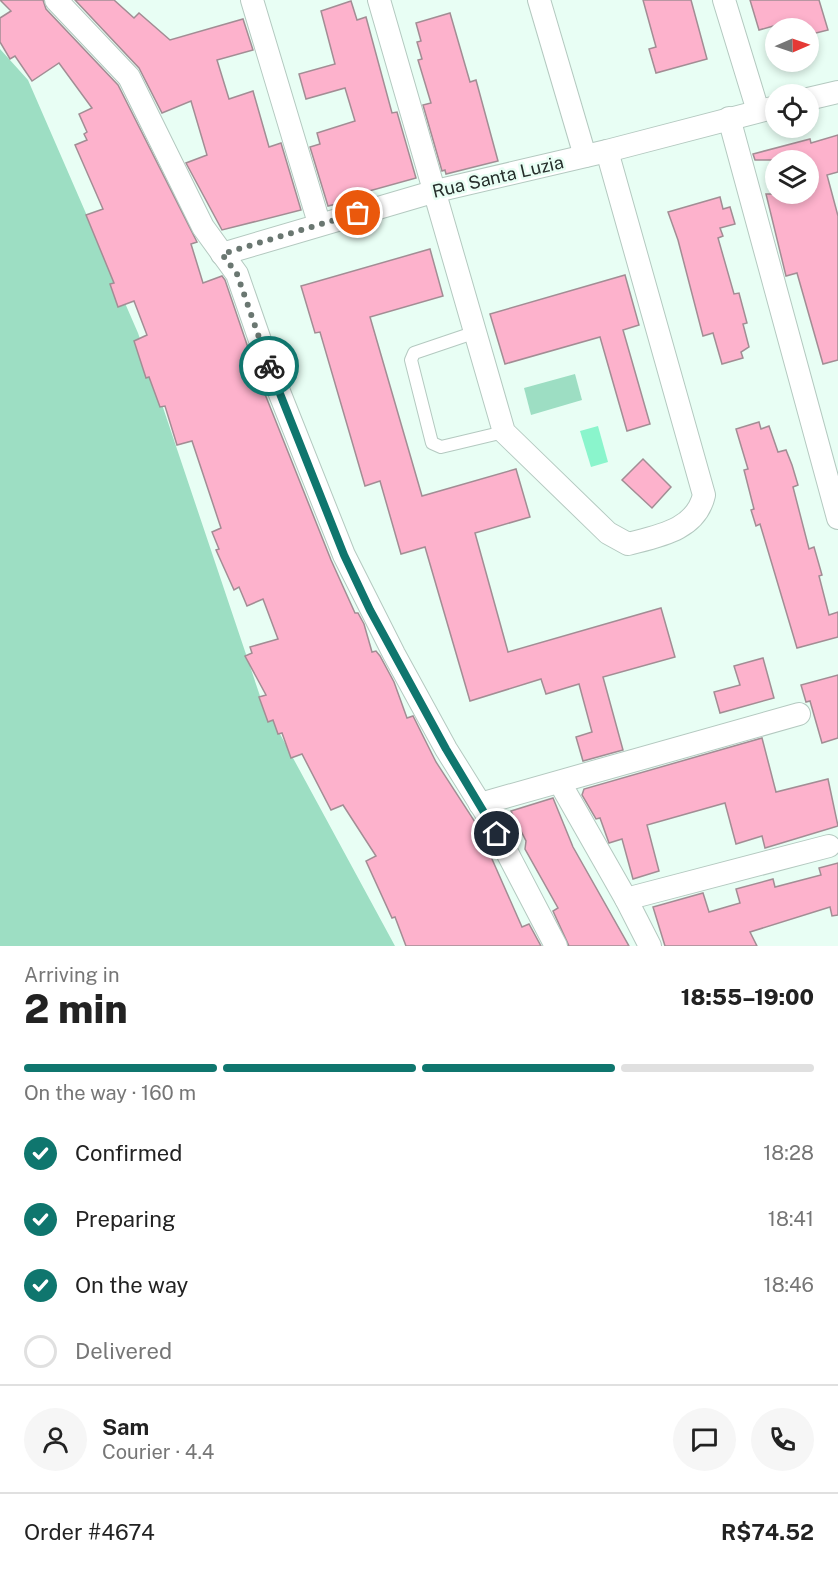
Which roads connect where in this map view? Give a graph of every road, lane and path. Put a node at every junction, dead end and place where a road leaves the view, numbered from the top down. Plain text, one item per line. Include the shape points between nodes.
1 (56, 0) edge
2 (252, 0) edge
3 (380, 0) edge
4 (539, 0) edge
5 (724, 0) edge
6 (838, 92) edge
7 (819, 96) edge
8 (765, 104) edge
9 (765, 109) edge
10 (729, 118) junction
11 (607, 151) junction
12 (585, 156) junction
13 (436, 191) junction
14 (319, 223) junction
15 (222, 254) junction
16 (476, 332) junction
17 (504, 432) junction
18 (838, 518) edge
19 (800, 714) dead end
20 (560, 783) junction
21 (480, 804) junction
22 (829, 846) dead end
23 (626, 899) junction
24 (556, 946) edge
25 (650, 946) edge

1 - 15 street via 129,76 203,227
2 - 14 street
3 - 13 street
4 - 12 street
5 - 8 street
6 - 7 street
9 - 10 street, Rua Santa Luzia
10 - 11 street, Rua Santa Luzia
10 - 18 street
11 - 12 street, Rua Santa Luzia
11 - 17 street via 704,495 700,509 693,519 662,535 628,544 608,533
12 - 13 street, Rua Santa Luzia
13 - 14 street, Rua Santa Luzia
13 - 16 street
14 - 15 street, Rua Santa Luzia
15 - 21 street via 237,274 275,383 344,555 370,610
16 - 17 street
16 - 17 lane via 414,353 411,360 432,443 441,447
19 - 20 street
20 - 21 street
20 - 23 street
21 - 24 street
22 - 23 street
23 - 25 street

